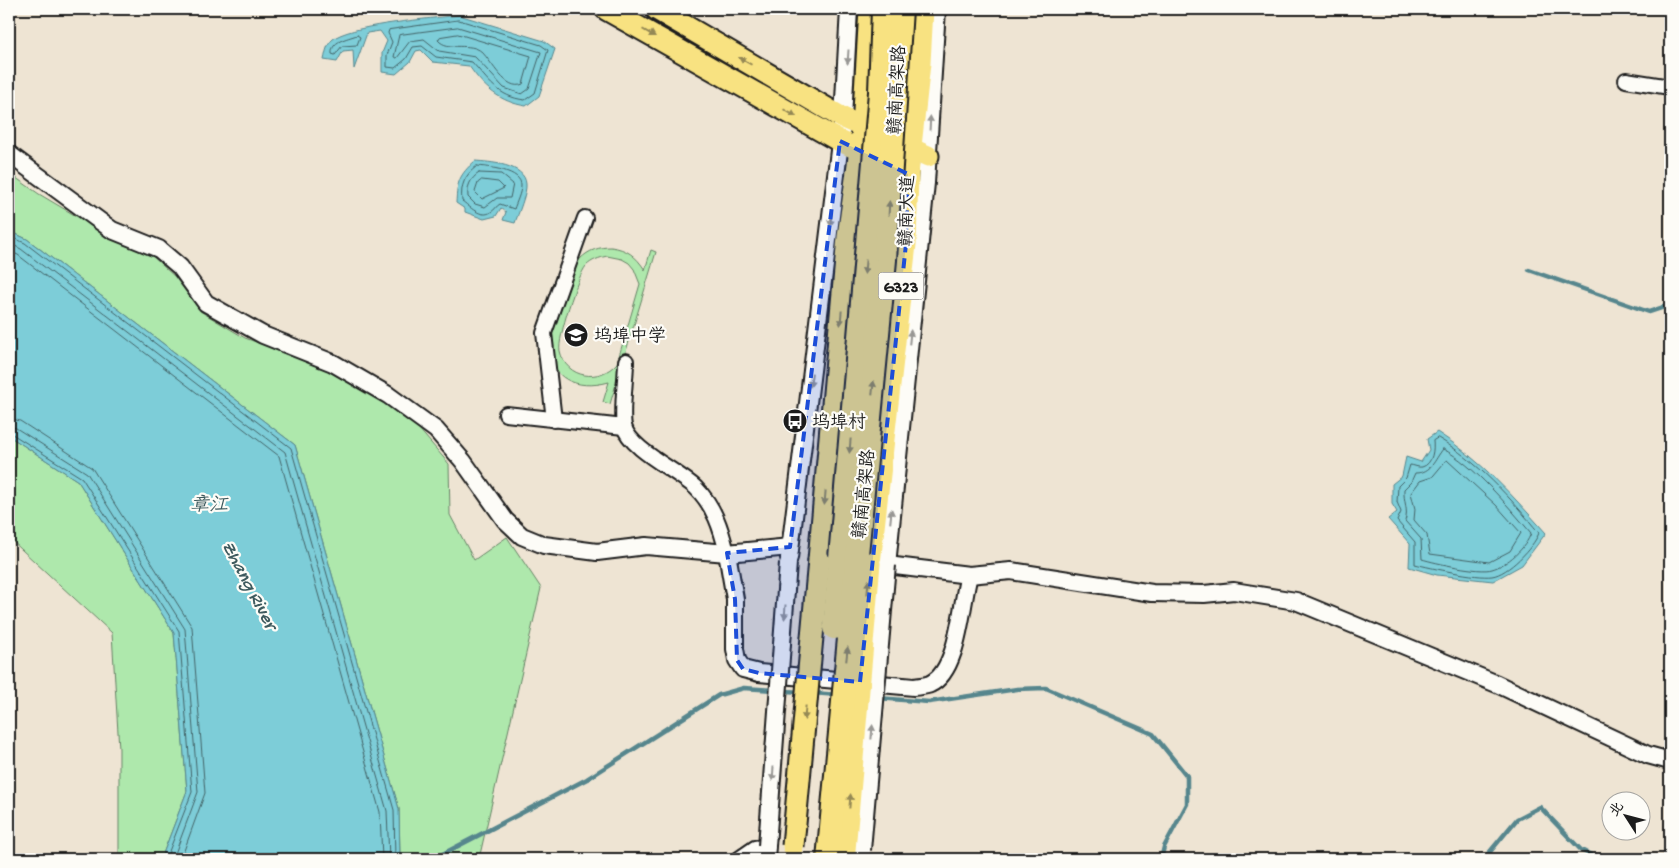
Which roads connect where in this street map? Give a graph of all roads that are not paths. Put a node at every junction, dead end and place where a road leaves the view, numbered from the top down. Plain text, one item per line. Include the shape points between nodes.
1 (606, 9) edge
2 (656, 9) edge
3 (849, 9) edge
4 (870, 9) edge
5 (884, 9) edge
6 (901, 9) edge
7 (923, 9) edge
8 (937, 9) edge
9 (868, 58) junction
10 (920, 63) junction
11 (1626, 80) dead end
12 (1670, 87) edge
13 (843, 118) junction
14 (862, 128) junction
15 (840, 141) junction
16 (860, 150) junction
17 (919, 151) junction
18 (9, 154) edge
19 (917, 178) junction
20 (585, 218) dead end
21 (848, 237) junction
22 (906, 244) junction
23 (626, 360) dead end
24 (506, 414) dead end
25 (554, 420) junction
26 (624, 427) junction
27 (727, 553) junction
28 (789, 555) junction
29 (879, 564) junction
30 (969, 575) junction
31 (1670, 761) edge
32 (767, 853) edge
33 (793, 853) edge
34 (848, 856) edge
35 (739, 859) edge
36 (814, 859) edge

1 -> 15 main road
13 -> 2 main road
3 -> 13 street
4 - 9 main road
5 -> 36 highway, 赣南高架路, bridge via 880,92
34 -> 6 highway, 赣南高架路, bridge
7 - 10 main road, 赣南大道 / G323
17 -> 8 street
9 - 10 main road
9 - 14 main road
10 - 17 main road, 赣南大道 / G323
11 - 12 street
13 - 14 main road
13 - 15 street
14 - 16 main road
14 - 17 main road
15 - 16 main road
15 -> 28 street
16 - 19 main road
16 - 21 main road
17 - 19 main road, 赣南大道 / G323
18 - 27 street via 112,230 159,250 180,268 206,303 263,335 333,363 388,395 428,424 463,461 505,520 522,536 544,545 597,552 646,546
19 - 22 main road, 赣南大道 / G323
29 -> 19 street
20 - 25 street via 544,333
21 - 22 main road
21 -> 33 main road, bridge
22 - 29 main road, 赣南大道 / G323
23 - 26 street
24 - 25 street
25 - 26 street
26 - 27 street via 637,446 678,473 713,508
27 - 28 street
27 - 30 street via 735,599 737,660 743,669 788,676 914,687 930,684 950,663
28 -> 32 street, bridge
29 - 30 street
34 -> 29 main road, 赣南大道, bridge
30 - 31 street via 1011,571 1152,593 1234,591 1296,601 1497,684 1648,755
32 - 35 street via 755,848

